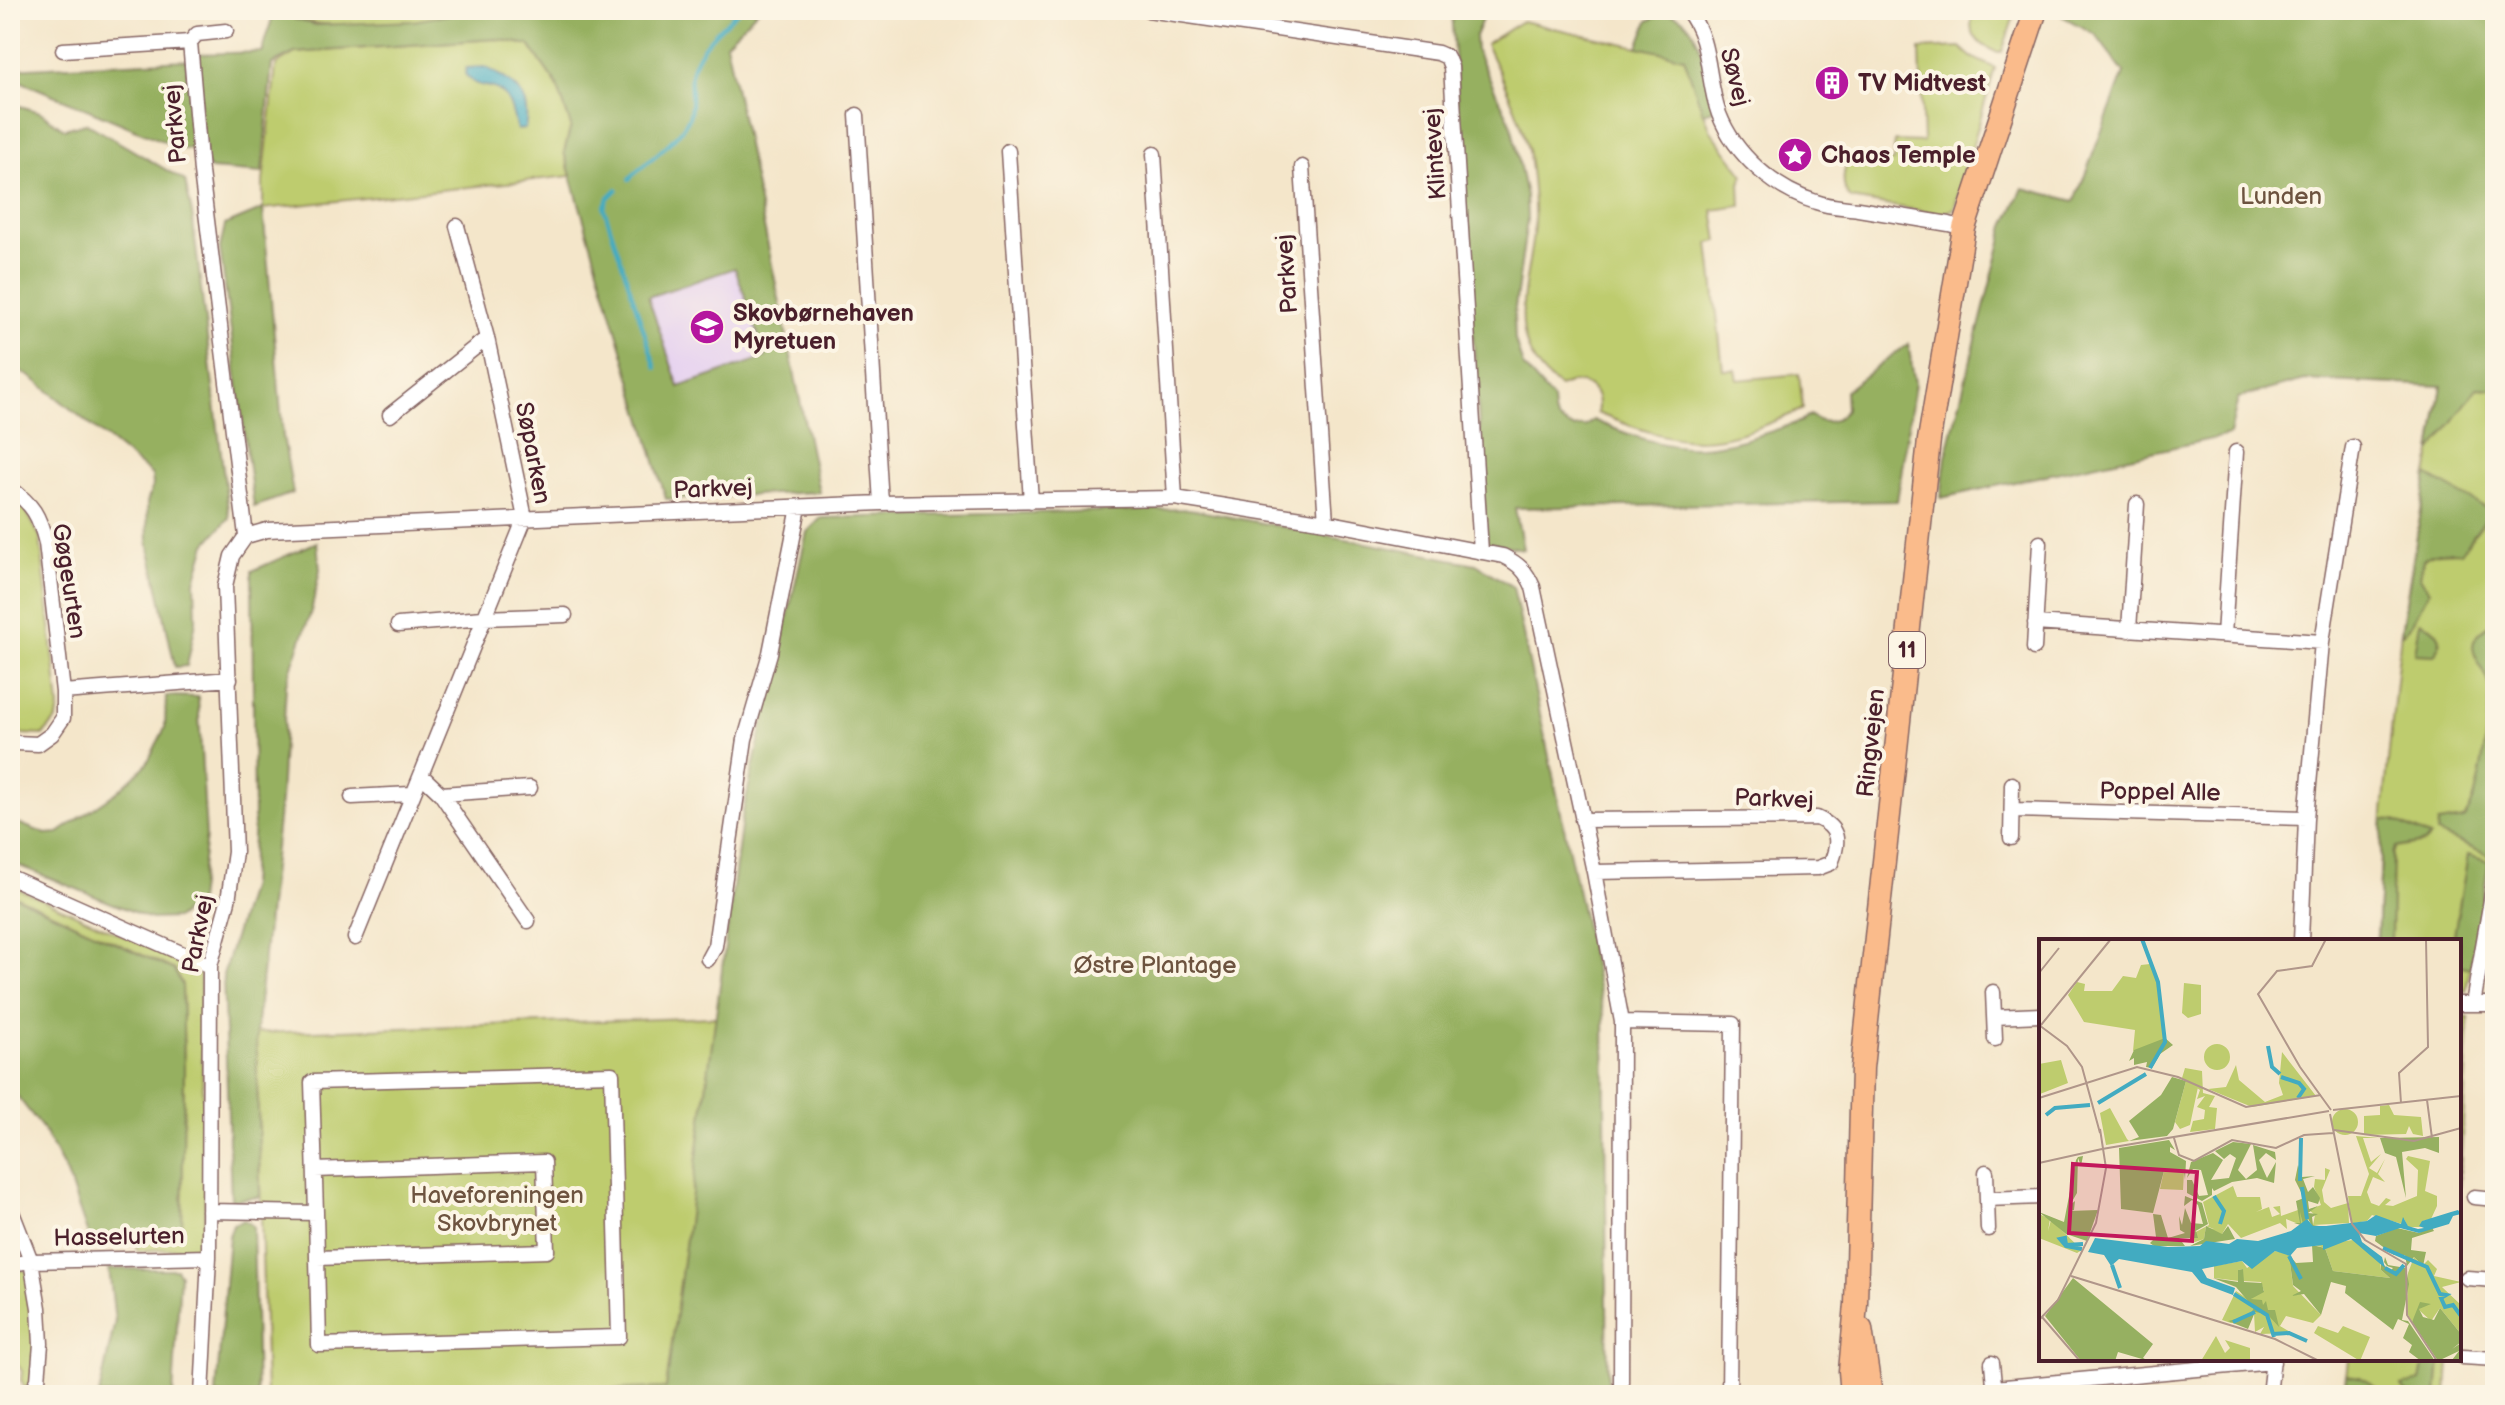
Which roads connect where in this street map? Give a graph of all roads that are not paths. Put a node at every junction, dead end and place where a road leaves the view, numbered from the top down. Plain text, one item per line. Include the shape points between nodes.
1 (1148, 10) edge
2 (1687, 10) edge
3 (2036, 10) edge
4 (226, 31) dead end
5 (190, 42) junction
6 (63, 50) dead end
7 (857, 115) dead end
8 (1008, 151) dead end
9 (1154, 154) dead end
10 (1302, 167) dead end
11 (457, 226) dead end
12 (1964, 228) junction
13 (487, 338) junction
14 (390, 415) dead end
15 (2353, 447) dead end
16 (2236, 452) dead end
17 (10, 488) edge
18 (1175, 498) junction
19 (1031, 501) junction
20 (881, 503) junction
21 (2137, 504) dead end
22 (799, 507) junction
23 (525, 518) junction
24 (1326, 522) junction
25 (246, 536) junction
26 (2040, 543) dead end
27 (1481, 552) junction
28 (565, 615) dead end
29 (483, 618) junction
30 (2035, 623) junction
31 (398, 625) dead end
32 (2129, 630) junction
33 (2224, 635) junction
34 (2322, 642) junction
35 (2034, 648) dead end
36 (230, 679) junction
37 (63, 692) junction
38 (10, 738) edge
39 (421, 775) junction
40 (2012, 784) dead end
41 (530, 788) dead end
42 (411, 794) junction
43 (441, 794) junction
44 (352, 797) dead end
45 (2012, 810) junction
46 (2306, 818) junction
47 (1582, 820) junction
48 (2011, 838) dead end
49 (1594, 872) junction
50 (10, 877) edge
51 (2495, 877) edge
52 (528, 921) dead end
53 (355, 938) dead end
54 (2301, 939) edge
55 (708, 959) dead end
56 (210, 966) junction
57 (1993, 992) dead end
58 (2466, 1004) edge
59 (2495, 1004) edge
60 (2039, 1015) edge
61 (1994, 1017) junction
62 (1622, 1022) junction
63 (1995, 1039) dead end
64 (315, 1170) junction
65 (1986, 1172) dead end
66 (2039, 1197) edge
67 (2474, 1197) dead end
68 (1987, 1199) junction
69 (2495, 1199) edge
70 (10, 1207) edge
71 (209, 1211) junction
72 (316, 1213) junction
73 (1988, 1229) dead end
74 (209, 1257) junction
75 (317, 1258) junction
76 (31, 1261) junction
77 (10, 1264) edge
78 (2467, 1278) dead end
79 (2495, 1280) edge
80 (1856, 1304) junction
81 (2463, 1357) dead end
82 (2495, 1359) edge
83 (2273, 1361) edge
84 (1992, 1363) dead end
85 (1994, 1392) edge
86 (29, 1395) edge
87 (202, 1395) edge
88 (1621, 1395) edge
89 (1729, 1395) edge
90 (1852, 1395) edge
91 (1871, 1395) edge
92 (2269, 1395) edge

1 - 27 street, Klintevej via 1447,57
2 - 12 street, Søvej via 1704,41 1719,113 1740,152 1755,166 1816,203
3 - 12 main road, Ringvejen / 11
4 - 5 street via 197,34
5 - 6 street
5 - 25 street, Parkvej
7 - 20 street
8 - 19 street
9 - 18 street
10 - 24 street, Parkvej
11 - 13 street, Søparken
12 - 80 main road, Ringvejen / 11 via 1929,440 1862,1068
13 - 14 street
13 - 23 street, Søparken
15 - 34 street
16 - 33 street
17 - 37 street, Gøgeurten via 31,504 41,523
18 - 19 street, Parkvej
18 - 24 street, Parkvej
19 - 20 street, Parkvej
20 - 22 street, Parkvej
21 - 32 street
22 - 23 street, Parkvej
22 - 55 street via 770,653 745,739 715,946
23 - 25 street, Parkvej via 267,530
23 - 29 street, Søparken
24 - 27 street, Parkvej
25 - 36 street, Parkvej via 232,556 225,586
26 - 30 street
27 - 47 street, Parkvej via 1517,563 1533,587
28 - 29 street
29 - 31 street
29 - 39 street, Søparken
30 - 32 street
30 - 35 street
32 - 33 street
33 - 34 street
34 - 46 street
36 - 37 street
36 - 56 street, Parkvej via 235,852
37 - 38 street, Gøgeurten via 63,718 52,734 38,744
39 - 42 street, Søparken
39 - 43 street
40 - 45 street
41 - 43 street
42 - 44 street
42 - 53 street, Søparken
43 - 52 street
45 - 46 street, Poppel Alle
45 - 48 street
46 - 54 street
47 - 49 street, Parkvej
47 - 49 street, Parkvej via 1817,818 1836,835 1831,863 1818,868
49 - 62 street, Parkvej
50 - 56 street
51 - 58 street
56 - 71 street, Parkvej
57 - 61 street
58 - 59 street
60 - 61 street
61 - 63 street
62 - 88 street, Parkvej
62 - 89 street via 1733,1024
64 - 72 street
64 - 75 street via 544,1162 547,1251
64 - 75 street via 312,1082 612,1074 619,1337 319,1345
65 - 68 street
66 - 68 street
67 - 69 street
68 - 73 street
70 - 76 street, Hasselurten
71 - 72 street
71 - 74 street, Parkvej
72 - 75 street
74 - 76 street, Hasselurten
74 - 87 street, Parkvej
76 - 77 street, Hasselurten
76 - 86 street, Hasselurten via 41,1344 38,1380
78 - 79 street
80 - 90 main road, Ringvejen / 11
80 - 91 main road, Ringvejen / 11
81 - 82 street
83 - 85 street
83 - 92 street
84 - 85 street

